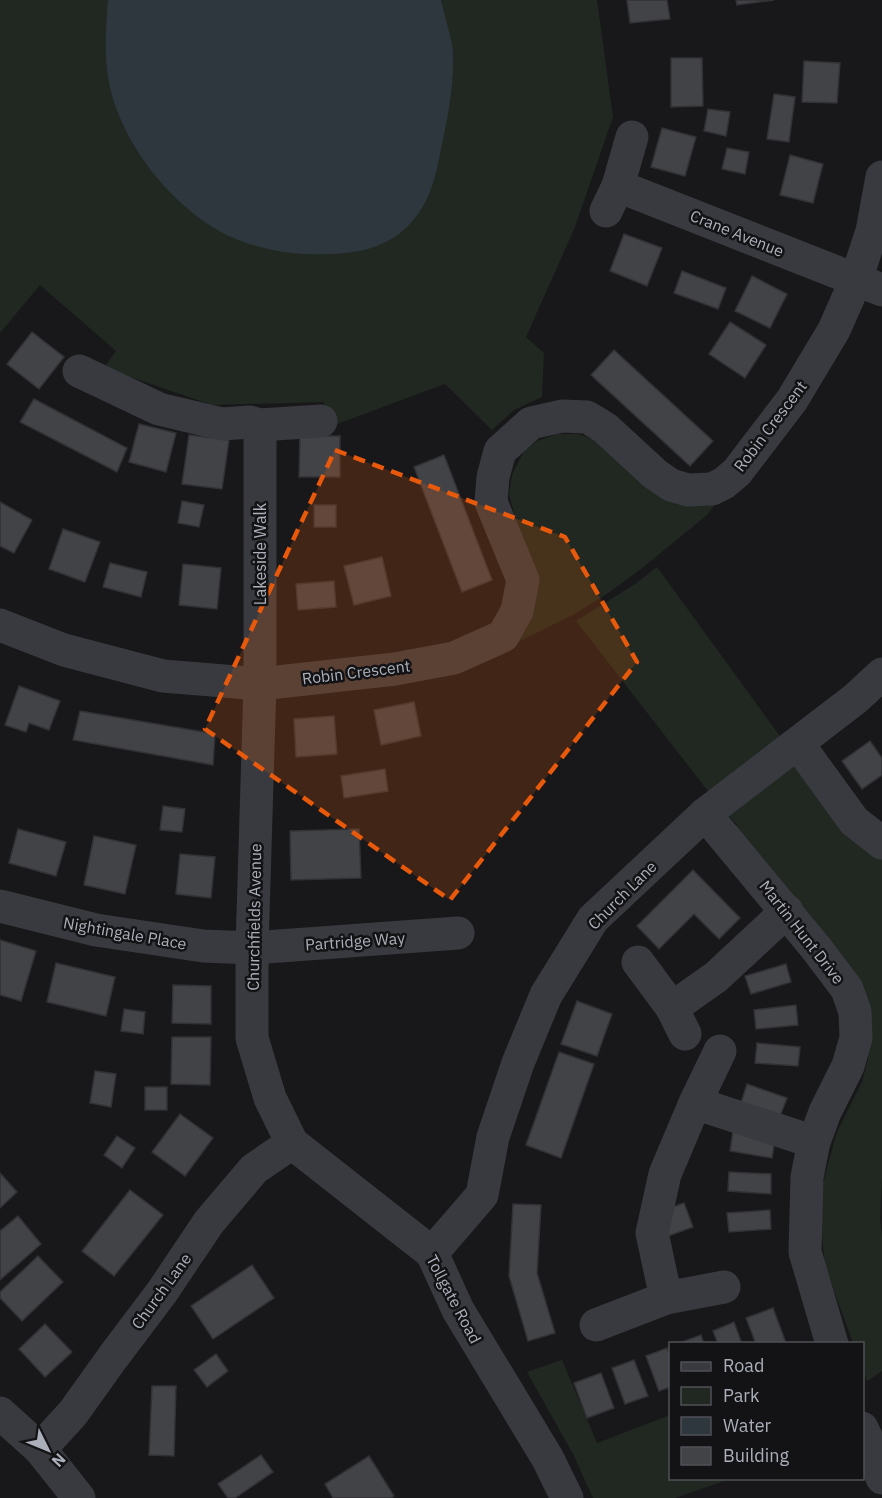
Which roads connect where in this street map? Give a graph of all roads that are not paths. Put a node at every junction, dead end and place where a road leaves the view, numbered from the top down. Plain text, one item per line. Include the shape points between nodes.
1 (632, 137) dead end
2 (882, 177) edge
3 (869, 285) edge
4 (79, 371) dead end
5 (321, 421) dead end
6 (260, 424) junction
7 (0, 625) edge
8 (882, 674) edge
9 (260, 684) junction
10 (798, 744) junction
11 (705, 814) junction
12 (882, 843) edge
13 (0, 906) edge
14 (787, 911) junction
15 (458, 933) dead end
16 (252, 948) junction
17 (638, 962) dead end
18 (720, 1051) dead end
19 (695, 1104) junction
20 (814, 1142) junction
21 (292, 1143) junction
22 (432, 1253) junction
23 (724, 1287) dead end
24 (666, 1298) junction
25 (596, 1325) dead end
26 (831, 1342) edge
27 (0, 1413) edge
28 (872, 1439) edge
29 (39, 1449) junction
30 (882, 1478) edge
31 (79, 1498) edge
32 (567, 1498) edge

1 - 3 street, Crane Avenue via 612,199
2 - 3 street, Robin Crescent via 872,231
3 - 9 street, Robin Crescent via 834,330 792,400 737,472 712,489 688,490 671,485 605,428 586,417 562,416 531,423 500,451 491,502 523,580 517,610 503,636 454,658 395,669
4 - 6 street via 159,409 222,424
5 - 6 street
6 - 9 street, Lakeside Walk
7 - 9 street, Robin Crescent via 64,650 163,676
8 - 10 street, Church Lane
9 - 16 street, Churchfields Avenue
10 - 11 street, Church Lane
10 - 12 street via 854,821
11 - 14 street, Martin Hunt Drive
11 - 22 street, Church Lane via 593,919 569,957 546,995 518,1063 493,1137 482,1195
13 - 16 street, Nightingale Place via 96,930 202,946
14 - 17 street via 716,977 679,1021
14 - 20 street, Martin Hunt Drive via 847,989 855,1012 856,1038 848,1066
15 - 16 street, Partridge Way
16 - 21 street, Churchfields Avenue via 252,1038 270,1098
18 - 19 street
19 - 20 street
19 - 24 street via 665,1174 652,1233
20 - 26 street, Martin Hunt Drive via 807,1177 805,1252
21 - 22 street, Tollgate Road
21 - 29 street, Church Lane via 254,1169 209,1222 73,1413
22 - 32 street, Tollgate Road via 458,1310 548,1459
23 - 24 street
24 - 25 street
27 - 29 street
28 - 30 street
29 - 31 street

